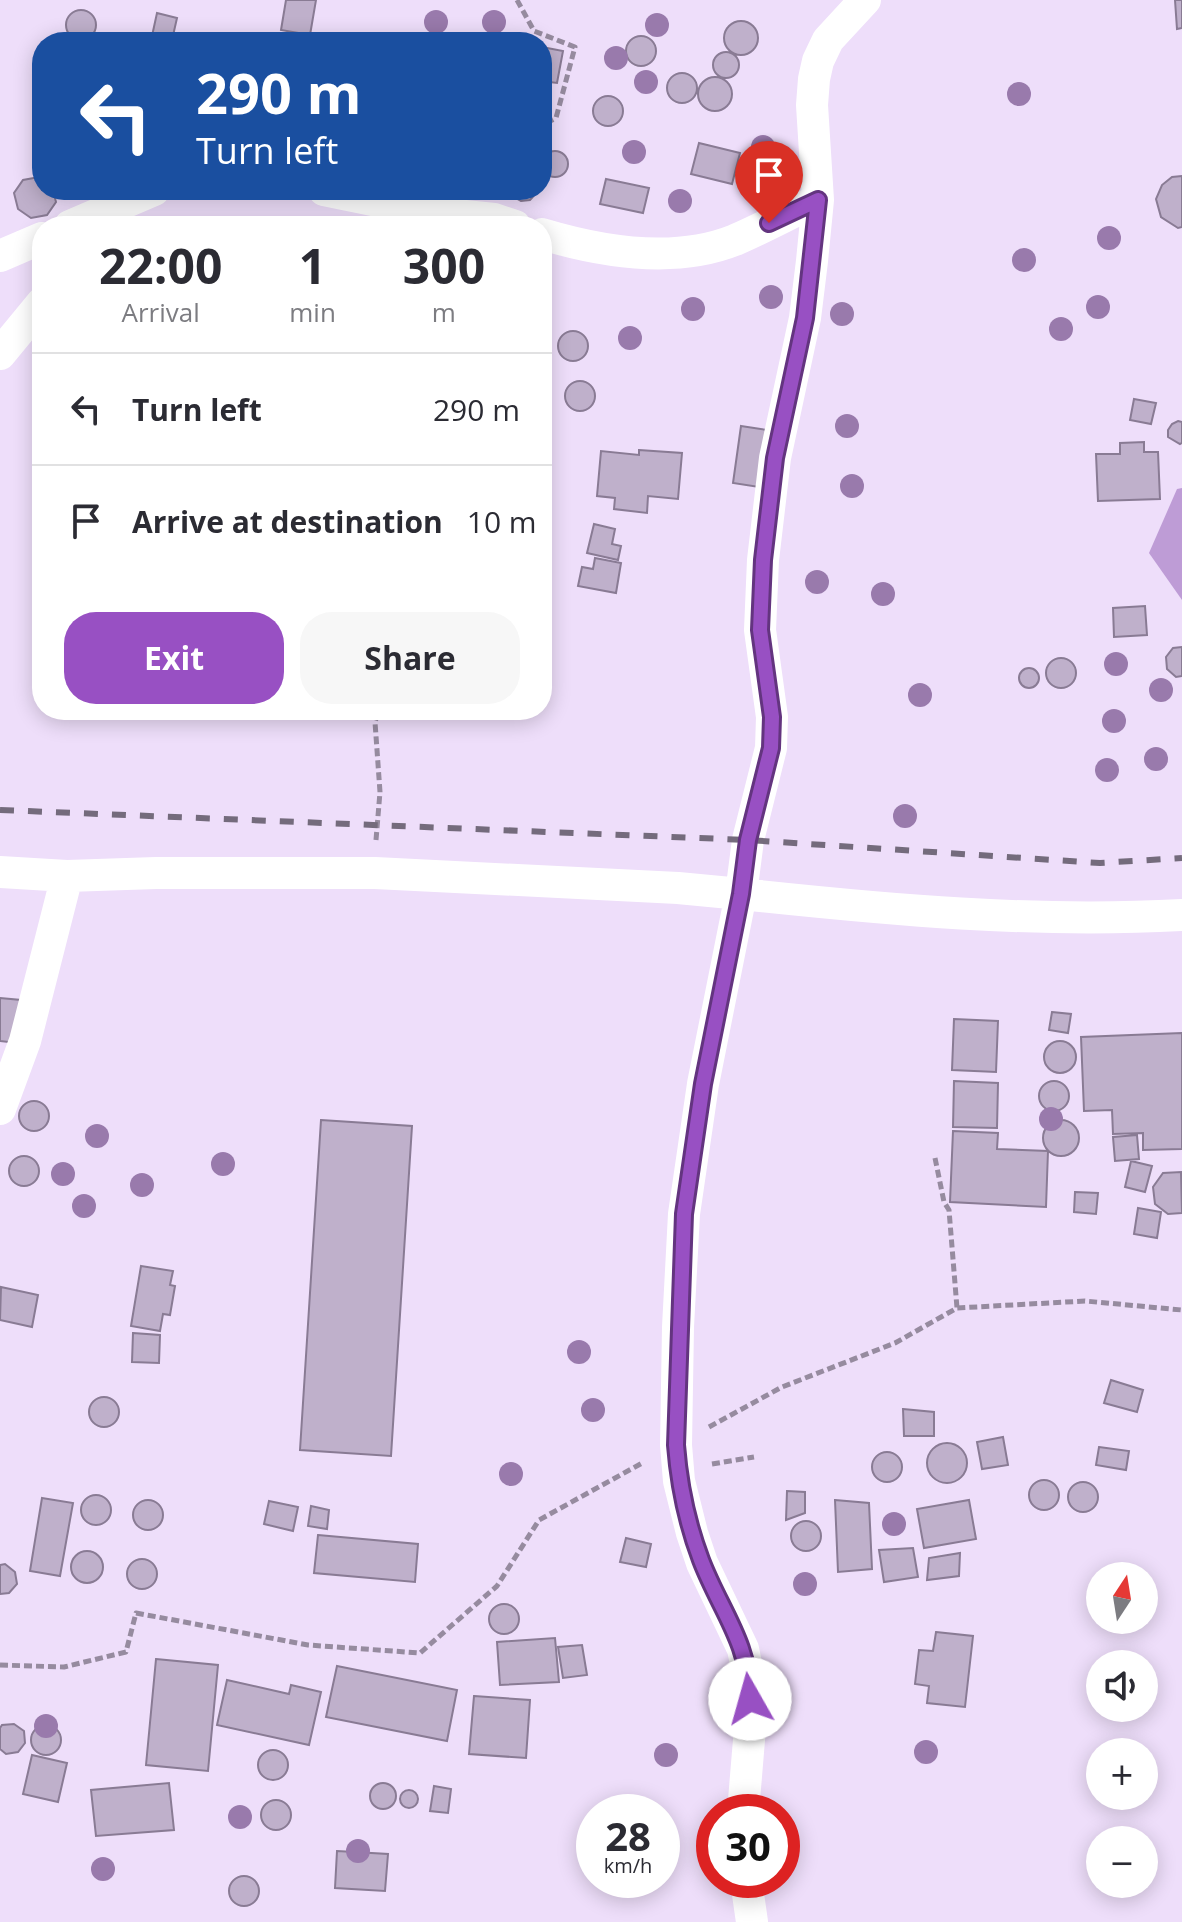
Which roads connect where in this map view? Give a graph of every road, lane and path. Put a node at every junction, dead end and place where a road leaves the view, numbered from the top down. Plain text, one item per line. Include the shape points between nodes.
1 (517, 0) edge
2 (865, 0) edge
3 (537, 32) edge
4 (552, 38) edge
5 (552, 120) edge
6 (135, 200) edge
7 (373, 200) edge
8 (818, 200) junction
9 (104, 216) edge
10 (465, 216) edge
11 (552, 237) edge
12 (32, 242) edge
13 (0, 256) edge
14 (32, 315) edge
15 (0, 354) edge
16 (376, 720) edge
17 (0, 872) edge
18 (375, 873) junction
19 (67, 876) junction
20 (741, 894) junction
21 (1182, 915) edge
22 (0, 1109) edge
23 (935, 1158) dead end
24 (957, 1308) junction
25 (1182, 1310) edge
26 (676, 1445) junction
27 (754, 1457) dead end
28 (679, 1481) junction
29 (0, 1665) edge
30 (744, 1794) edge
31 (749, 1898) edge
32 (752, 1922) edge

1 - 3 path
2 - 8 street via 833,33 818,61 812,105
4 - 5 path via 575,47
6 - 9 street
7 - 10 street
8 - 11 street via 733,241 689,250 639,253
8 - 20 street via 805,318 768,507 760,630 771,748 748,840
12 - 13 street
14 - 15 street
16 - 18 path via 380,792
17 - 19 street
18 - 19 street
18 - 20 street
19 - 22 street via 25,1041
20 - 21 street via 1019,918
20 - 26 street via 703,1084 684,1214
23 - 24 path via 949,1210
24 - 25 path via 1085,1301
24 - 26 path via 895,1343 782,1387
26 - 28 street
26 - 29 path via 539,1520 497,1586 420,1653 308,1645 136,1613 126,1652 64,1667
27 - 28 path via 712,1464
28 - 30 street via 702,1563 743,1649 751,1716
31 - 32 street

